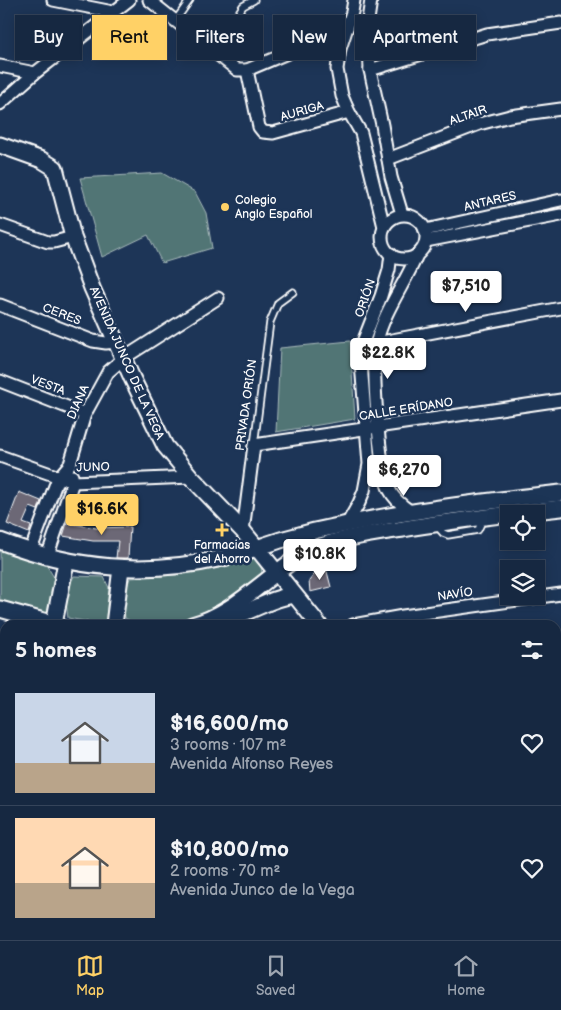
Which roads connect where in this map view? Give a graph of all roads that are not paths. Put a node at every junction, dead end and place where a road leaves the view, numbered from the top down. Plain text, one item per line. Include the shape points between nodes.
1 (53, 0) edge
2 (129, 0) edge
3 (149, 0) edge
4 (190, 0) edge
5 (254, 0) edge
6 (354, 0) edge
7 (371, 0) edge
8 (113, 12) junction
9 (237, 15) edge
10 (369, 15) edge
11 (355, 20) edge
12 (175, 22) joint
13 (561, 23) edge
14 (348, 24) junction
15 (223, 60) edge
16 (370, 60) edge
17 (0, 66) edge
18 (247, 70) junction
19 (370, 70) junction
20 (34, 72) junction
21 (0, 104) edge
22 (561, 110) edge
23 (349, 112) junction
24 (382, 125) junction
25 (361, 133) junction
26 (0, 145) edge
27 (388, 159) junction
28 (561, 200) edge
29 (402, 214) junction
30 (561, 215) edge
31 (0, 225) edge
32 (384, 227) junction
33 (73, 236) junction
34 (425, 236) junction
35 (391, 254) junction
36 (417, 255) junction
37 (293, 292) dead end
38 (218, 298) dead end
39 (0, 304) edge
40 (561, 308) edge
41 (116, 342) junction
42 (376, 343) junction
43 (124, 358) junction
44 (0, 381) edge
45 (561, 400) edge
46 (85, 414) junction
47 (378, 427) junction
48 (366, 429) junction
49 (254, 445) junction
50 (0, 456) edge
51 (70, 464) junction
52 (191, 477) junction
53 (58, 478) junction
54 (73, 482) junction
55 (561, 493) edge
56 (561, 508) edge
57 (410, 512) junction
58 (347, 524) junction
59 (243, 531) junction
60 (0, 541) edge
61 (256, 548) junction
62 (30, 552) junction
63 (47, 557) junction
64 (66, 562) junction
65 (121, 568) junction
66 (277, 574) junction
67 (561, 594) edge
68 (294, 595) junction
69 (0, 609) edge
70 (212, 618) junction
71 (28, 620) edge
72 (56, 620) edge
73 (115, 620) edge
74 (206, 620) edge
75 (316, 620) edge
76 (381, 620) edge

1 - 8 street
2 - 8 street
3 - 12 street
4 - 12 lane
5 - 9 lane via 243,6
6 - 14 street
7 - 10 street
8 - 20 street
11 - 14 street
13 - 19 street via 487,34
14 - 18 street
14 - 23 street via 337,69
15 - 18 street via 237,70
16 - 19 street
17 - 20 street
18 - 23 street, AURIGA via 259,127 263,132 273,133
19 - 24 street
20 - 21 street
22 - 27 street, ALTAIR via 510,116 479,124
23 - 25 street
24 - 25 street via 374,133
24 - 27 street
25 - 32 street
26 - 33 main road, AVENIDA JUNCO DE LA VEGA via 42,160 54,168
27 - 29 street
28 - 34 street, ANTARES
29 - 32 street via 391,218
29 - 34 street via 420,222
30 - 34 street
31 - 33 street via 48,242
32 - 35 street via 384,247
33 - 41 main road, AVENIDA JUNCO DE LA VEGA
34 - 36 street
35 - 36 street via 399,258
35 - 48 street, ORIÓN via 381,296 363,342 361,363
36 - 42 street, ORIÓN via 382,324
37 - 49 lane, PRIVADA ORIÓN via 278,304 270,322
38 - 43 street, DIANA
39 - 41 street, CERES via 93,341
40 - 42 street
41 - 43 main road, AVENIDA JUNCO DE LA VEGA
42 - 47 street, ORIÓN
43 - 46 street, DIANA via 108,372
43 - 52 main road, AVENIDA JUNCO DE LA VEGA via 165,446
44 - 46 street, VESTA
45 - 47 street, CALLE ERÍDANO
46 - 51 street, DIANA
47 - 48 street, CALLE ERÍDANO
47 - 57 street, ORIÓN via 388,488
48 - 49 street, CALLE ERÍDANO
48 - 58 street, ORIÓN via 367,478 360,503
49 - 59 street, PRIVADA ORIÓN
50 - 53 street, JUNO
51 - 53 street, DIANA
51 - 54 street, DIANA
52 - 54 street, JUNO
52 - 59 main road, AVENIDA JUNCO DE LA VEGA
53 - 54 street, JUNO
53 - 62 street, DIANA
54 - 63 street, DIANA
55 - 57 main road
56 - 66 main road via 484,516 322,546
57 - 58 main road
58 - 61 main road
59 - 61 main road, AVENIDA JUNCO DE LA VEGA
60 - 62 main road
61 - 65 main road via 191,565
61 - 66 main road, AVENIDA JUNCO DE LA VEGA
62 - 63 main road
63 - 64 main road
64 - 65 main road
64 - 72 main road
65 - 73 main road
66 - 68 main road, AVENIDA JUNCO DE LA VEGA
66 - 70 main road
67 - 76 street, NAVÍO
68 - 70 main road via 277,598 230,618
68 - 75 main road, AVENIDA JUNCO DE LA VEGA
69 - 71 main road
70 - 74 main road

